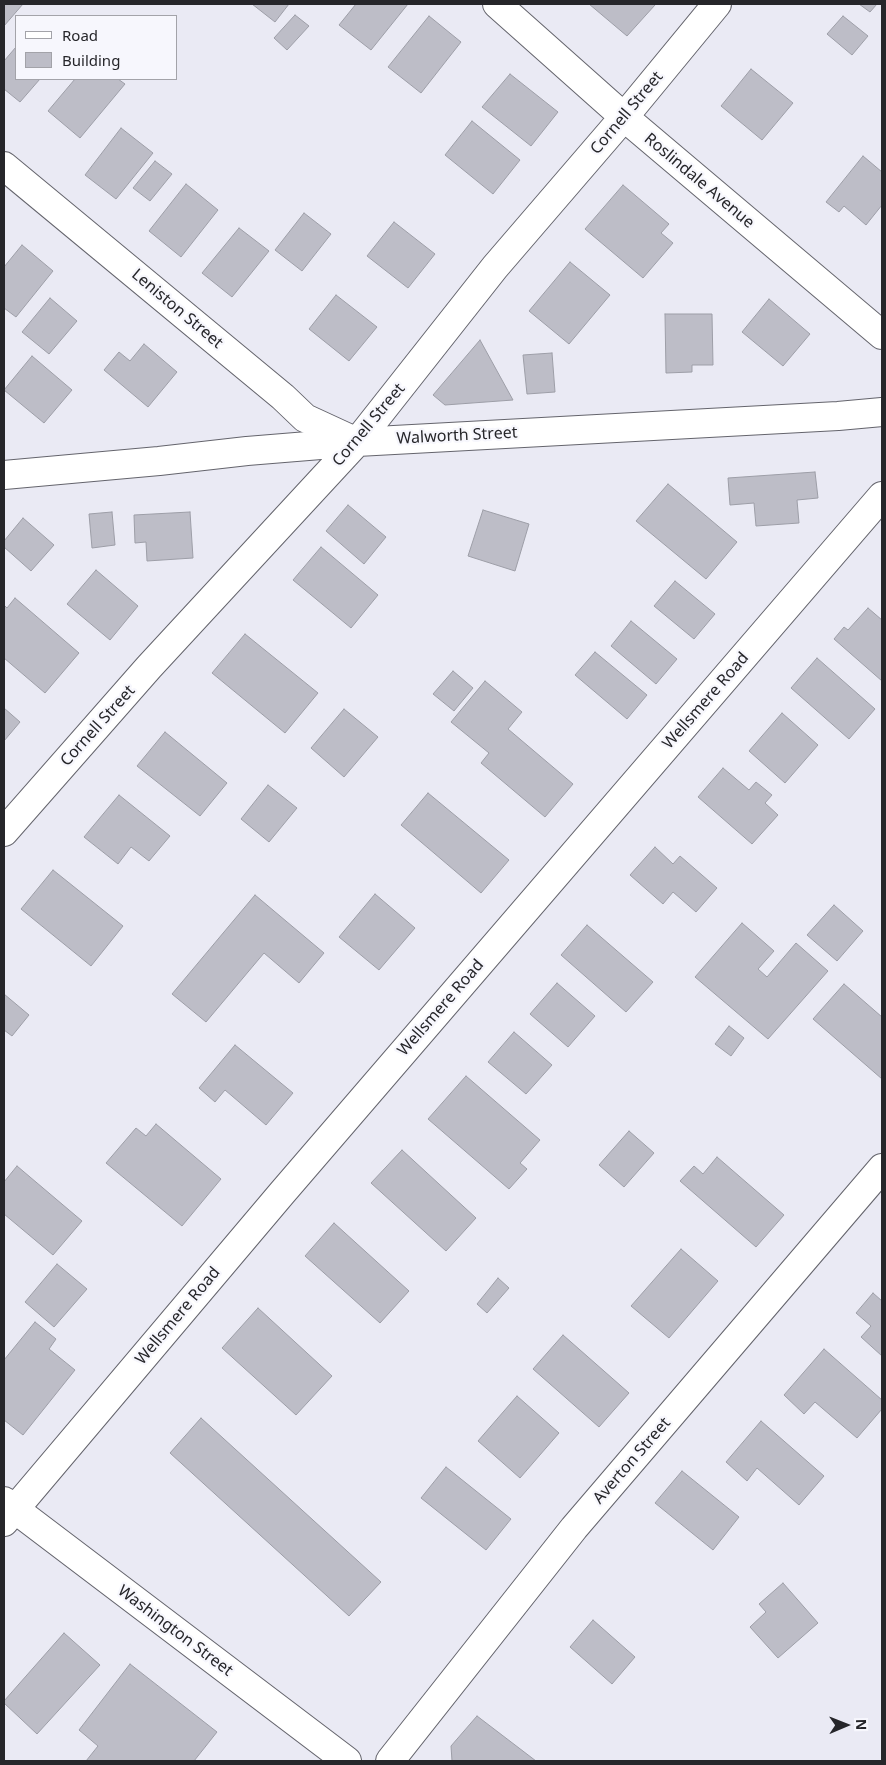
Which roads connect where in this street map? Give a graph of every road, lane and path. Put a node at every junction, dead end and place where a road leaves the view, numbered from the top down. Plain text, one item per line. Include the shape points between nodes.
1 (496, 4) edge
2 (717, 4) edge
3 (624, 117) junction
4 (4, 166) edge
5 (882, 335) edge
6 (882, 412) edge
7 (357, 442) junction
8 (4, 475) edge
9 (882, 496) edge
10 (4, 832) edge
11 (882, 1168) edge
12 (8, 1511) edge
13 (347, 1761) edge
14 (390, 1761) edge

1 - 3 street, Roslindale Avenue
2 - 3 street, Cornell Street
3 - 5 street, Roslindale Avenue
3 - 7 street, Cornell Street via 495,266
4 - 7 street, Leniston Street via 305,418
6 - 7 street, Walworth Street
7 - 8 street, Walworth Street
7 - 10 street, Cornell Street via 149,667
9 - 12 street, Wellsmere Road
11 - 14 street, Averton Street via 574,1528
12 - 13 street, Washington Street

